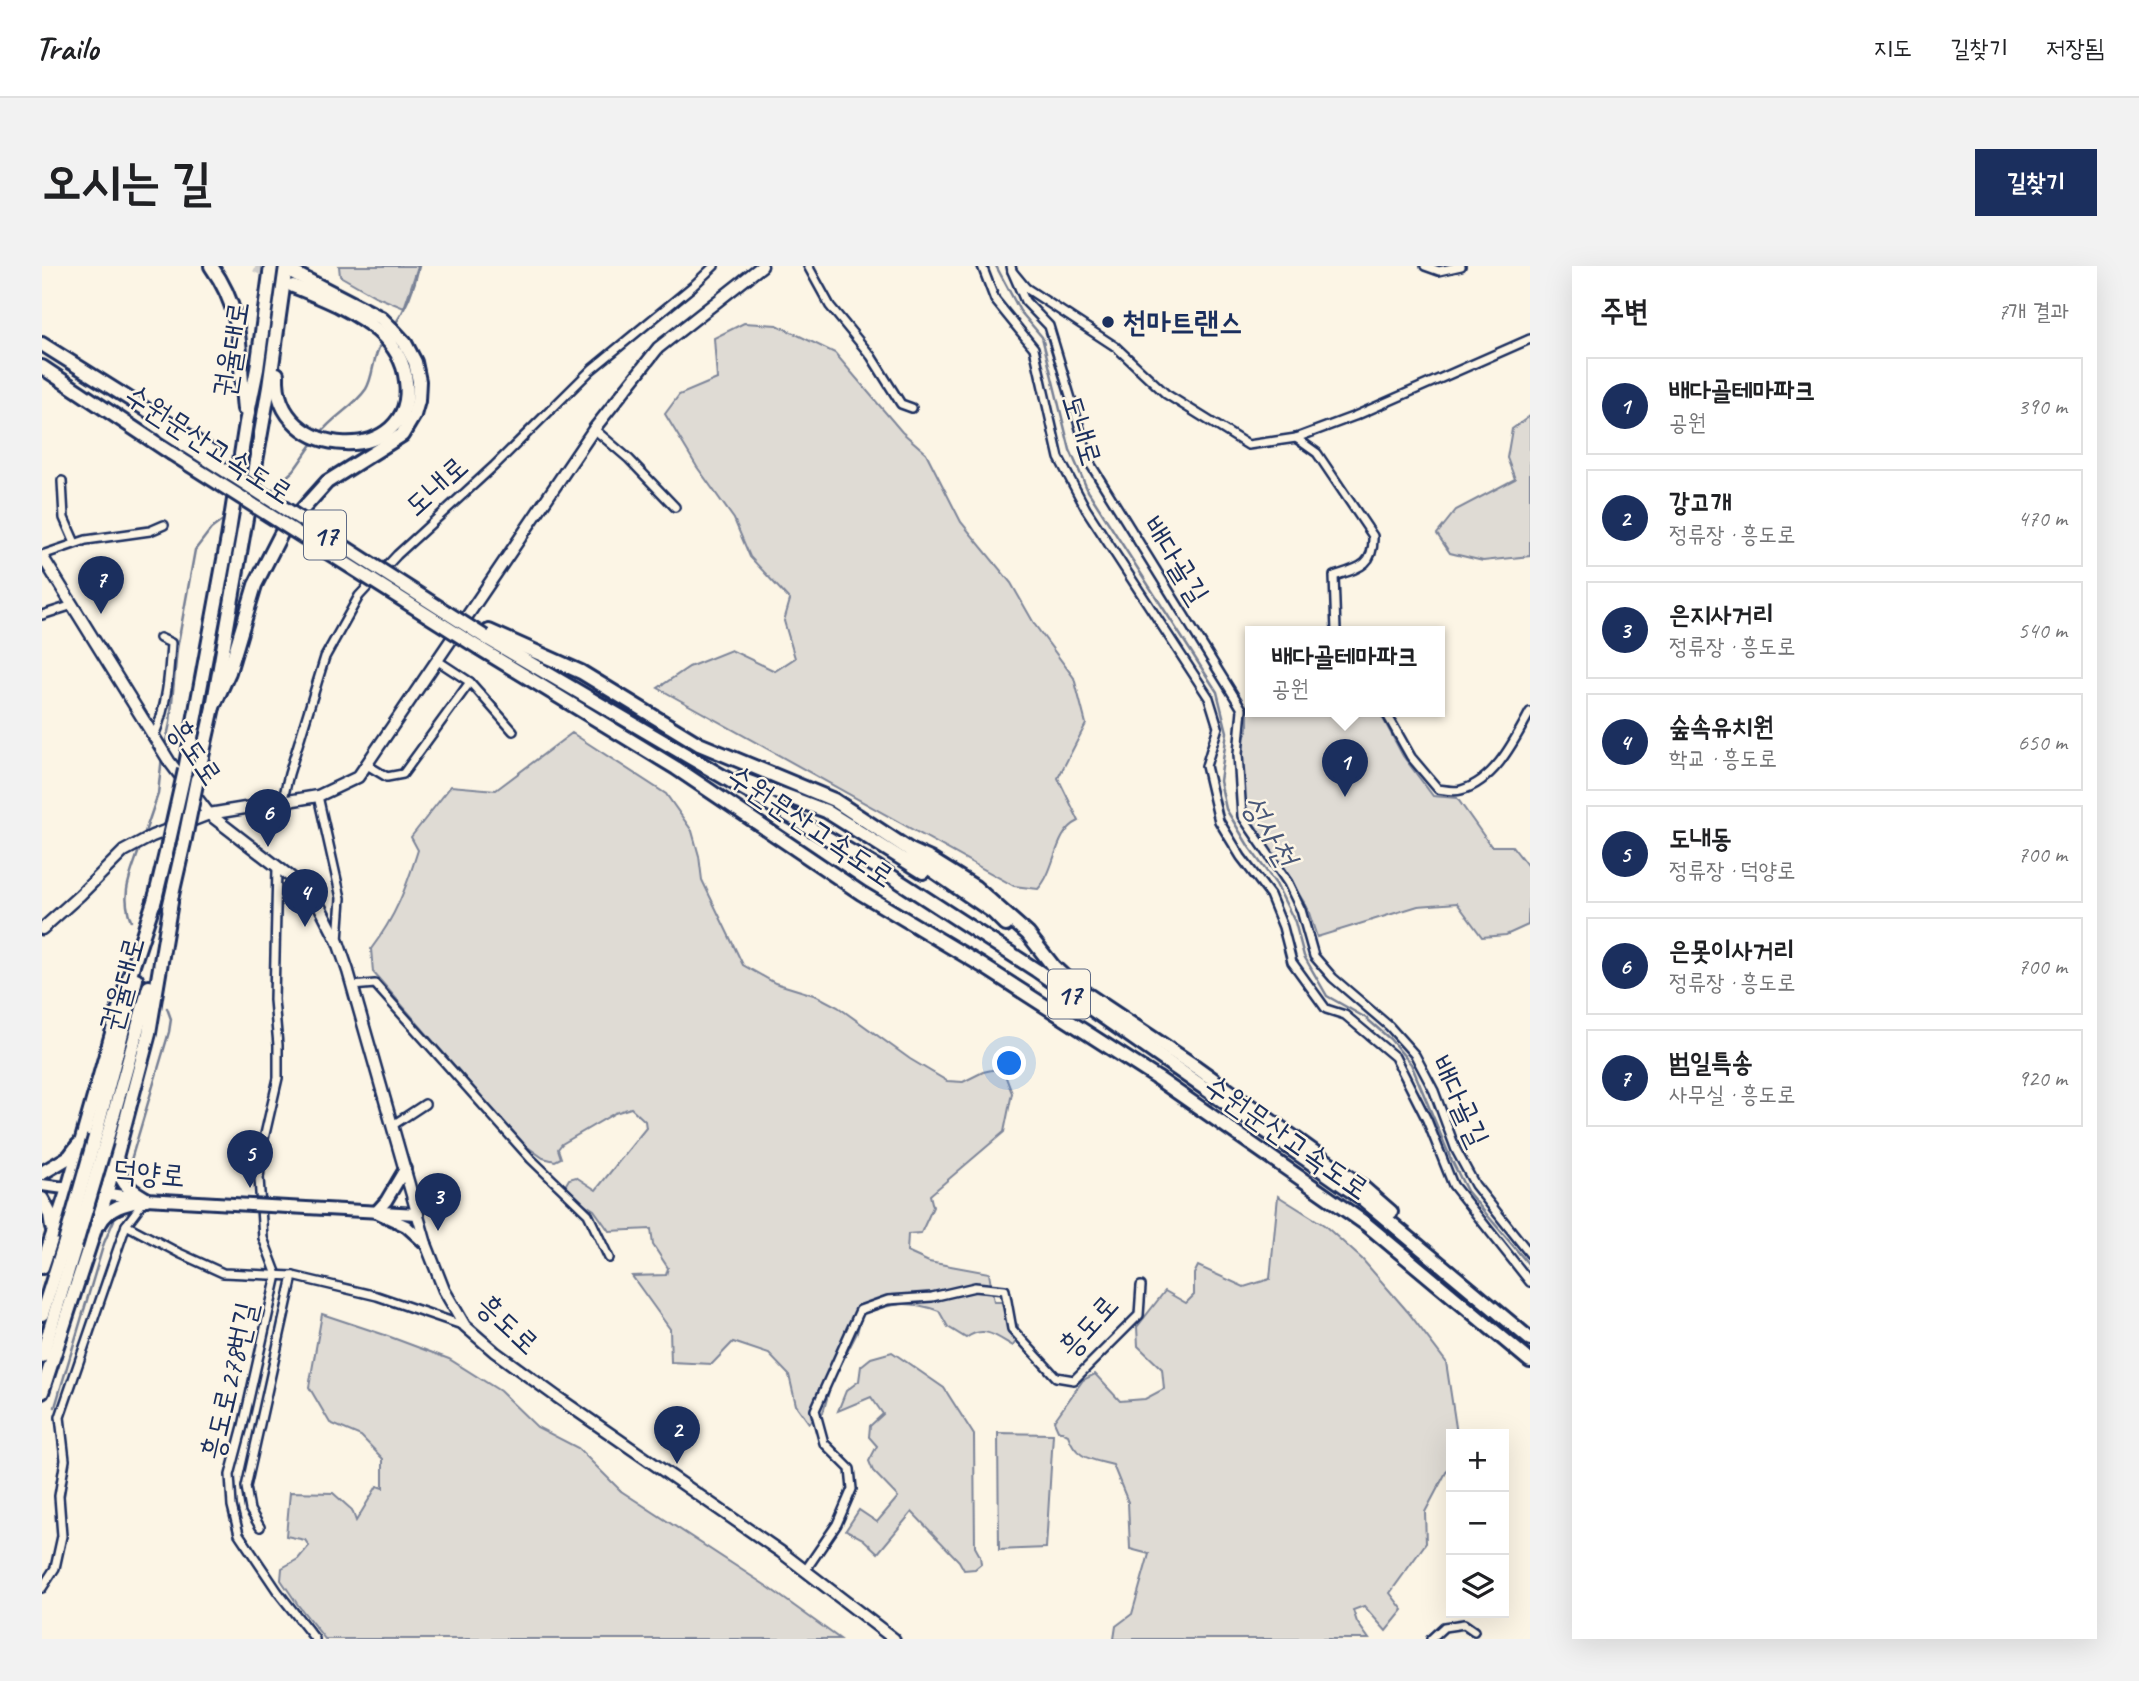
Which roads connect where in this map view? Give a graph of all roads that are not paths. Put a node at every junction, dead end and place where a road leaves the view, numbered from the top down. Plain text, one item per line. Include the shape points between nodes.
1 (211, 266) edge
2 (271, 266) edge
3 (714, 266) edge
4 (762, 266) edge
5 (808, 266) edge
6 (982, 266) edge
7 (1425, 266) edge
8 (1461, 266) edge
9 (1012, 269) edge
10 (1438, 269) edge
11 (291, 275) edge
12 (280, 309) junction
13 (1530, 338) edge
14 (42, 344) edge
15 (401, 347) junction
16 (42, 351) edge
17 (42, 367) edge
18 (912, 408) dead end
19 (246, 423) junction
20 (168, 429) junction
21 (594, 429) junction
22 (1296, 438) junction
23 (62, 481) dead end
24 (675, 508) dead end
25 (164, 525) dead end
26 (75, 543) junction
27 (42, 556) edge
28 (73, 605) junction
29 (42, 615) edge
30 (1336, 626) edge
31 (160, 638) dead end
32 (484, 639) junction
33 (438, 661) junction
34 (470, 682) junction
35 (213, 707) junction
36 (1530, 712) edge
37 (1388, 717) edge
38 (513, 731) dead end
39 (155, 738) junction
40 (698, 760) junction
41 (367, 765) junction
42 (318, 796) junction
43 (282, 803) junction
44 (209, 814) junction
45 (910, 850) junction
46 (277, 867) junction
47 (171, 902) junction
48 (42, 929) edge
49 (338, 942) junction
50 (352, 986) junction
51 (425, 1104) dead end
52 (1263, 1123) junction
53 (393, 1125) junction
54 (95, 1139) junction
55 (117, 1153) junction
56 (405, 1169) junction
57 (42, 1173) edge
58 (42, 1185) edge
59 (68, 1189) junction
60 (106, 1195) junction
61 (42, 1199) edge
62 (146, 1199) junction
63 (376, 1212) junction
64 (418, 1214) junction
65 (126, 1225) junction
66 (53, 1232) junction
67 (91, 1238) junction
68 (426, 1244) junction
69 (70, 1245) junction
70 (1530, 1254) edge
71 (609, 1258) dead end
72 (42, 1266) edge
73 (277, 1275) junction
74 (293, 1276) junction
75 (1530, 1282) edge
76 (1141, 1286) dead end
77 (42, 1314) edge
78 (465, 1326) junction
79 (1530, 1339) edge
80 (42, 1356) edge
81 (1530, 1361) edge
82 (42, 1392) edge
83 (260, 1527) dead end
84 (805, 1571) junction
85 (42, 1588) edge
86 (1474, 1631) dead end
87 (315, 1639) edge
88 (894, 1639) edge
89 (1431, 1639) edge

1 - 19 highway via 230,298 238,325
2 - 19 highway, 권율대로
3 - 43 street, 도내로 via 592,369 359,596 325,657
4 - 21 street via 658,348
5 - 18 street via 830,306 871,356 901,404
6 - 75 street, 도내로 via 995,300 1034,348 1059,458 1086,509 1209,698 1218,727 1206,766 1219,821 1270,895 1292,962 1326,1009 1345,1015 1395,1057 1427,1120 1452,1185
7 - 10 street
8 - 10 street
9 - 22 street, 배다골길 via 1026,288 1116,347 1167,394 1248,445
9 - 70 street, 배다골길 via 1025,301 1049,326 1091,465 1242,709 1238,754 1242,816 1288,883 1314,956 1415,1055 1475,1185
11 - 12 highway, 권율대로
11 - 15 highway via 378,323
12 - 15 highway via 278,398 295,424 329,443 361,443 383,434 401,416 407,389
12 - 35 highway, 권율대로, bridge
13 - 22 street, 배다골길
14 - 20 highway
15 - 35 highway via 415,362 419,381 414,415 402,435 327,482 282,532 254,585 229,672
16 - 20 highway, 수원문산고속도로 / 17
17 - 32 highway, 수원문산고속도로 / 17, bridge via 171,453
19 - 54 highway, 권율대로, bridge via 185,770
20 - 32 highway, 수원문산고속도로 / 17, bridge
21 - 24 street
21 - 33 street
22 - 30 street via 1317,453 1373,536 1368,562 1335,576
23 - 26 street via 64,518
25 - 26 street
26 - 27 street
27 - 28 street, 흥도로
28 - 29 street
28 - 39 street, 흥도로
31 - 39 street via 170,643 169,685
32 - 40 highway, 수원문산고속도로 / 17
32 - 45 highway via 581,672 699,744 834,800
32 - 81 highway, 수원문산고속도로 / 17 via 861,893 983,966 1232,1130 1366,1224
33 - 34 street
33 - 41 street
34 - 38 street
34 - 41 street via 403,774 387,777
35 - 47 highway, 권율대로, bridge
36 - 37 street via 1483,781 1458,792 1438,789 1411,757
39 - 44 street, 흥도로
40 - 45 highway via 826,811 1006,925
40 - 52 highway, 수원문산고속도로 / 17 via 877,867
41 - 42 street via 358,777
42 - 43 street
42 - 49 street via 341,898
43 - 44 street
44 - 46 street, 흥도로
44 - 48 street via 124,851
45 - 52 highway via 975,887 1028,934 1073,985
46 - 49 street, 흥도로 via 320,907
46 - 73 street via 274,1000 278,1078 259,1178 263,1238
47 - 54 highway, 권율대로
47 - 55 highway via 149,1033
49 - 50 street, 흥도로
50 - 53 street, 흥도로
50 - 71 street via 375,984 531,1159 589,1214
51 - 53 street
52 - 79 highway, 수원문산고속도로 / 17 via 1395,1215 1443,1265
53 - 56 street, 흥도로
54 - 55 highway via 84,1164 102,1168
54 - 57 highway
54 - 59 highway
54 - 69 highway, bridge
55 - 60 highway
55 - 62 highway via 120,1177 128,1189
56 - 63 main road
56 - 64 street, 흥도로
58 - 59 main road, 덕양로
59 - 60 main road, 덕양로
59 - 66 highway
60 - 62 main road, 덕양로
60 - 67 highway
61 - 66 highway
62 - 63 main road, 덕양로, bridge
62 - 65 street
62 - 67 highway via 105,1214
63 - 64 main road
63 - 68 main road via 406,1226
64 - 68 street, 흥도로
65 - 73 street, 흥도로278번길 via 223,1273
65 - 85 street via 60,1417 65,1460 59,1496 62,1536 55,1568
66 - 67 highway via 69,1215 86,1219
66 - 72 highway
67 - 82 highway
68 - 78 street, 흥도로 via 443,1290
69 - 77 highway
69 - 80 highway
73 - 74 street, 흥도로278번길
73 - 87 street, 흥도로278번길 via 230,1475 232,1507 239,1534
74 - 78 street, 흥도로278번길 via 377,1296
74 - 83 street, 흥도로278번길 via 246,1488 250,1510
76 - 84 street, 흥도로 via 1139,1315 1073,1380 1056,1377 1012,1329 1005,1290 975,1287 932,1297 888,1300 860,1310 815,1410 824,1443 850,1469 852,1489 837,1524
78 - 84 street, 흥도로 via 547,1390
84 - 88 street, 흥도로
86 - 89 street via 1464,1624 1444,1627

